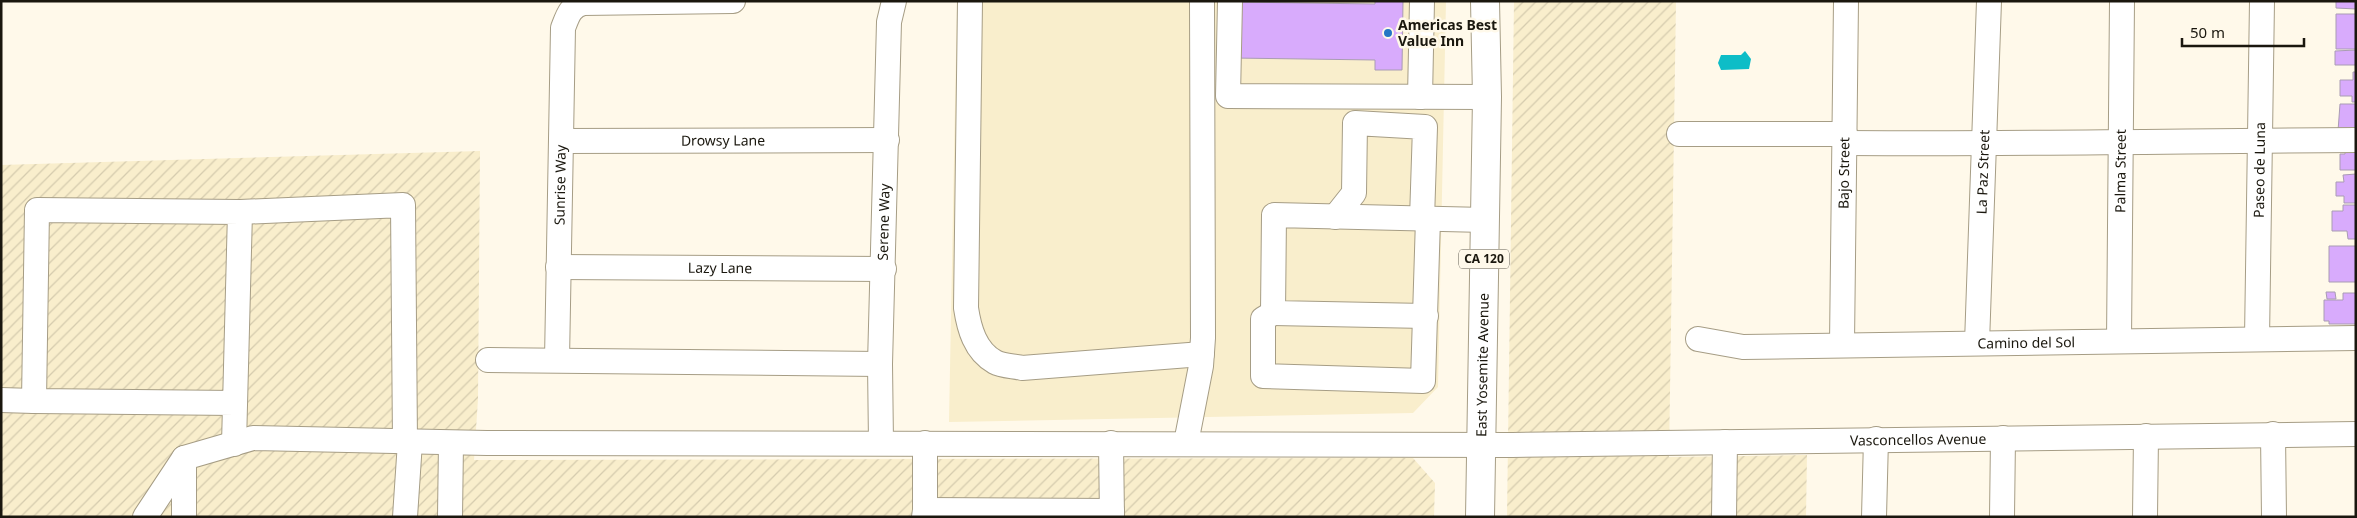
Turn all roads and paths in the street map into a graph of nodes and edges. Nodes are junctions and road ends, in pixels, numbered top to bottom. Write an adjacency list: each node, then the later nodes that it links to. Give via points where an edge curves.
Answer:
1 (669, 1): 2 (street); 21 (street, Sunrise Way, via 583,3 570,11 564,28)
2 (733, 1)
3 (894, 1): 17 (street, Serene Way, via 889,22)
4 (970, 1): 37 (street, via 966,308 970,329 979,348 995,362 1022,368)
5 (1202, 1): 37 (street)
6 (1230, 1): 13 (street, via 1228,96)
7 (1422, 1): 13 (street)
8 (1485, 1): 14 (main road, East Yosemite Avenue / CA 120)
9 (1846, 1): 16 (street, Bajo Street)
10 (1989, 1): 22 (street, La Paz Street)
11 (2122, 1): 18 (street, Palma Street)
12 (2262, 1): 19 (street, Paseo de Luna)
13 (1420, 97): 14 (street)
14 (1487, 97): 26 (main road, East Yosemite Avenue / CA 120)
15 (1679, 134): 16 (street)
16 (1845, 138): 22 (street); 36 (street, Bajo Street)
17 (887, 140): 21 (street, Drowsy Lane); 28 (street, Serene Way)
18 (2122, 140): 19 (street); 22 (street); 34 (street, Palma Street)
19 (2260, 140): 20 (street); 33 (street, Paseo de Luna)
20 (2356, 140)
21 (561, 142): 27 (street, Sunrise Way)
22 (1984, 144): 35 (street, La Paz Street)
23 (240, 212): 42 (street, via 36,210); 43 (street); 49 (street, via 403,205)
24 (1335, 217): 25 (street); 25 (street, via 1354,194 1355,124 1425,127); 29 (street, via 1274,215)
25 (1425, 219): 26 (street); 30 (street)
26 (1485, 220): 57 (main road, East Yosemite Avenue / CA 120)
27 (558, 267): 28 (street, Lazy Lane); 39 (street, Sunrise Way)
28 (884, 269): 40 (street, Serene Way)
29 (1273, 313): 30 (street); 30 (street, via 1263,319 1263,376 1423,382)
30 (1426, 316)
31 (2356, 338): 33 (street, Camino del Sol)
32 (1698, 339): 36 (street, Camino del Sol, via 1743,347)
33 (2257, 339): 34 (street, Camino del Sol)
34 (2119, 341): 35 (street, Camino del Sol)
35 (1977, 343): 36 (street, Camino del Sol)
36 (1842, 344)
37 (1202, 354): 56 (street)
38 (488, 360): 39 (street)
39 (556, 360): 40 (street)
40 (880, 364): 52 (street, Serene Way)
41 (1, 400): 42 (street)
42 (34, 401): 43 (street)
43 (235, 403): 54 (street)
44 (2273, 434): 45 (street, Vasconcellos Avenue); 46 (street, Vasconcellos Avenue); 70 (street)
45 (2356, 434)
46 (2146, 436): 47 (street, Vasconcellos Avenue); 69 (street)
47 (2003, 438): 48 (street, Vasconcellos Avenue); 68 (street)
48 (1876, 440): 50 (street, Vasconcellos Avenue); 67 (street)
49 (408, 442): 51 (street, Vasconcellos Avenue); 54 (street, Vasconcellos Avenue, via 253,438); 63 (street)
50 (1725, 442): 57 (street, Vasconcellos Avenue); 66 (street)
51 (451, 443): 52 (street, Vasconcellos Avenue); 64 (street)
52 (881, 443): 53 (street, Vasconcellos Avenue)
53 (925, 443): 55 (street, Vasconcellos Avenue); 59 (street)
54 (234, 444): 58 (street, Vasconcellos Avenue)
55 (1111, 444): 56 (street, Vasconcellos Avenue); 60 (street)
56 (1186, 444): 57 (street, Vasconcellos Avenue)
57 (1481, 445): 65 (main road, East Yosemite Avenue / CA 120)
58 (184, 458): 61 (street); 62 (street)
59 (924, 514): 60 (street)
60 (1112, 514)
61 (145, 517)
62 (184, 517)
63 (405, 517)
64 (450, 517)
65 (1480, 517)
66 (1724, 517)
67 (1874, 517)
68 (2002, 517)
69 (2145, 517)
70 (2274, 517)

